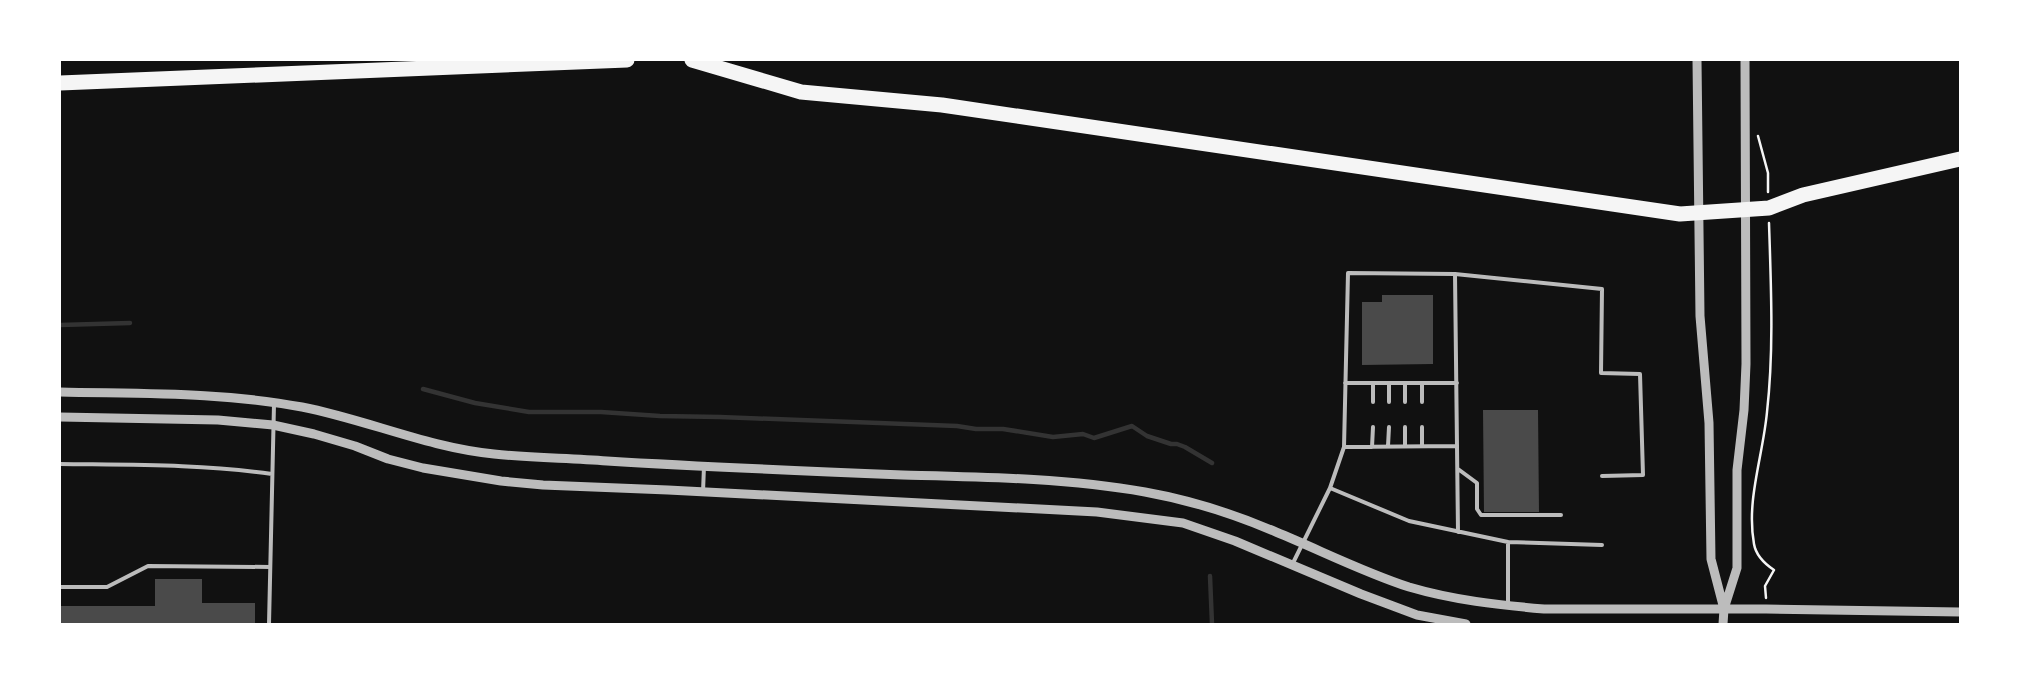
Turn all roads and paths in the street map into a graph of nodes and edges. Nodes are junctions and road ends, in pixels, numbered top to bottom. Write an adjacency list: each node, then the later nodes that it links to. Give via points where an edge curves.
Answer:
1 (627, 60): 5 (highway)
2 (692, 60): 10 (highway, via 801,92 942,105 1672,213)
3 (1697, 60): 10 (street)
4 (1745, 60): 9 (street)
5 (60, 83)
6 (1758, 133): 8 (path, via 1768,173)
7 (1960, 159): 8 (highway, via 1803,195)
8 (1769, 208): 9 (highway); 50 (path, via 1770,385 1753,509 1754,546 1763,562 1774,570)
9 (1746, 210): 10 (highway); 53 (street, via 1746,364 1737,470 1737,568)
10 (1699, 213): 53 (street, via 1700,316 1710,423 1711,559)
11 (1455, 274): 12 (lane, via 1348,273); 17 (lane); 40 (lane, via 1602,289 1601,373 1640,374 1643,475)
12 (1345, 382): 13 (lane); 34 (lane)
13 (1373, 382): 14 (lane); 20 (lane)
14 (1389, 382): 15 (lane); 21 (lane)
15 (1405, 382): 16 (lane); 22 (lane)
16 (1422, 382): 17 (lane); 23 (lane)
17 (1457, 382): 33 (lane)
18 (60, 392): 19 (street, via 216,395)
19 (274, 402): 25 (lane); 37 (street, via 357,420 450,448 538,458)
20 (1373, 402)
21 (1389, 402)
22 (1405, 402)
23 (1422, 402)
24 (60, 417): 25 (street, via 218,420)
25 (273, 425): 39 (lane); 42 (street, via 356,446 422,468 475,477 543,485)
26 (1373, 427): 35 (lane)
27 (1389, 427): 30 (lane)
28 (1405, 427): 31 (lane)
29 (1422, 427): 32 (lane)
30 (1388, 446): 31 (lane); 35 (lane)
31 (1405, 446): 32 (lane)
32 (1422, 446): 33 (lane)
33 (1457, 446): 38 (lane)
34 (1344, 447): 35 (lane); 41 (lane)
35 (1372, 447)
36 (60, 464): 39 (lane, via 190,465)
37 (704, 466): 42 (lane); 46 (street, via 1099,485 1188,501 1273,530)
38 (1458, 469): 43 (lane, via 1476,483 1477,509 1481,515); 44 (lane)
39 (272, 474): 49 (lane)
40 (1602, 476)
41 (1330, 488): 44 (lane, via 1409,521); 46 (lane)
42 (703, 492): 48 (street, via 1141,516 1183,523)
43 (1561, 515)
44 (1458, 532): 45 (lane)
45 (1508, 542): 47 (lane); 52 (lane)
46 (1303, 544): 48 (lane); 52 (street, via 1409,586)
47 (1602, 545)
48 (1292, 565): 56 (street, via 1417,614)
49 (270, 567): 51 (lane, via 148,566 107,587); 55 (lane)
50 (1765, 586)
51 (60, 587)
52 (1508, 606): 53 (street, via 1544,610)
53 (1724, 610): 54 (street); 57 (street)
54 (1960, 612)
55 (269, 624)
56 (1466, 624)
57 (1724, 624)

